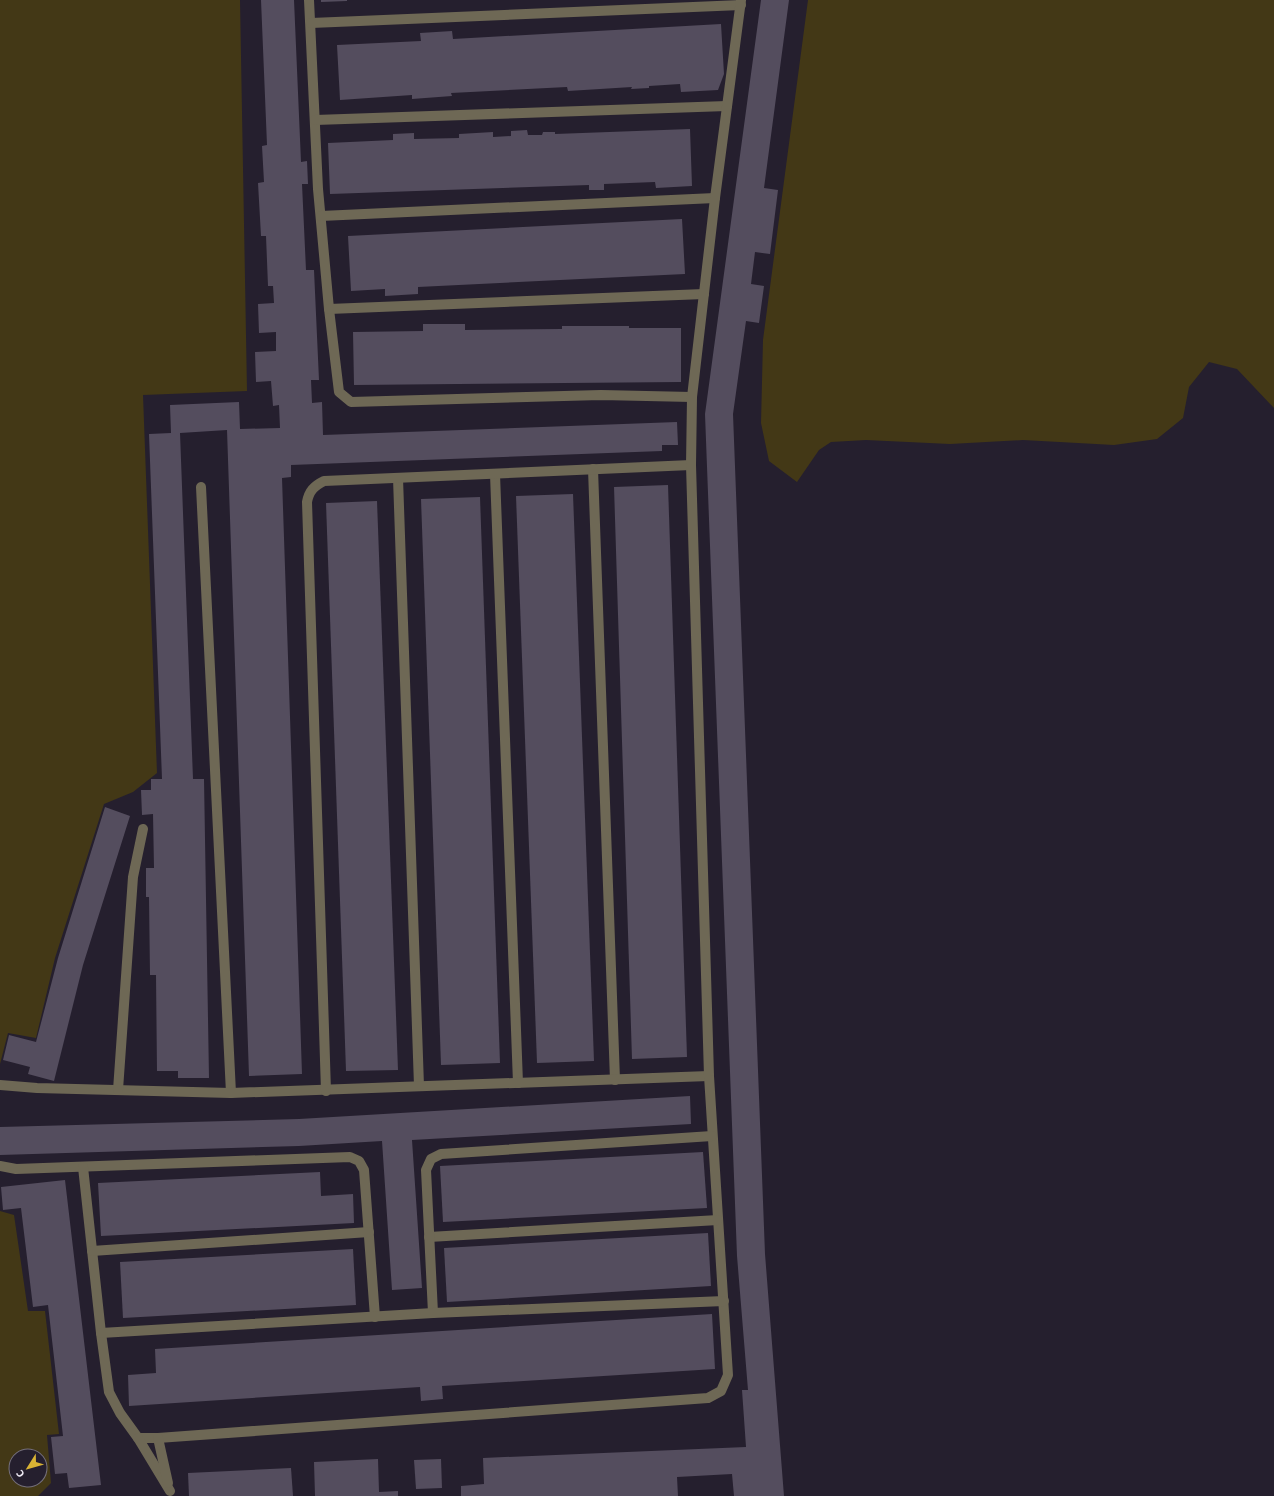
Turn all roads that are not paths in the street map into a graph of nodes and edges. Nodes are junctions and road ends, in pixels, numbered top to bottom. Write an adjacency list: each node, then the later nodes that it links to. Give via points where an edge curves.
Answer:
1 (309, 0): 3 (lane)
2 (741, 2): 3 (lane); 4 (lane)
3 (311, 23): 5 (lane)
4 (727, 106): 5 (lane); 6 (lane)
5 (315, 120): 7 (lane)
6 (714, 198): 7 (lane); 8 (lane)
7 (321, 216): 9 (lane)
8 (704, 294): 9 (lane); 10 (lane)
9 (329, 309): 10 (lane, via 339,392 351,402 601,395)
10 (692, 397): 11 (lane)
11 (691, 466): 12 (lane); 17 (lane)
12 (593, 470): 13 (lane); 18 (lane)
13 (495, 474): 14 (lane); 19 (lane)
14 (398, 478): 21 (lane); 23 (lane, via 324,481 315,486 307,502)
15 (201, 488): 24 (lane)
16 (143, 829): 22 (lane, via 133,877)
17 (709, 1076): 18 (lane); 25 (lane)
18 (615, 1080): 19 (lane)
19 (518, 1082): 21 (lane)
20 (0, 1085): 22 (lane)
21 (419, 1086): 23 (lane)
22 (118, 1090): 24 (lane)
23 (326, 1091): 24 (lane)
24 (231, 1093)
25 (712, 1136): 28 (lane); 30 (lane, via 441,1154 431,1159 426,1170)
26 (0, 1166): 27 (lane, via 16,1169)
27 (83, 1167): 29 (lane, via 350,1157 359,1162 364,1170); 31 (lane)
28 (718, 1220): 30 (lane); 32 (lane)
29 (369, 1232): 31 (lane); 34 (lane)
30 (429, 1237): 33 (lane)
31 (92, 1251): 35 (lane)
32 (724, 1301): 33 (lane); 37 (lane, via 728,1374 721,1391 708,1398)
33 (433, 1313): 34 (lane)
34 (375, 1317): 35 (lane)
35 (101, 1333): 36 (lane, via 109,1392)
36 (138, 1438): 37 (lane); 38 (lane)
37 (158, 1438): 38 (lane)
38 (171, 1493)

